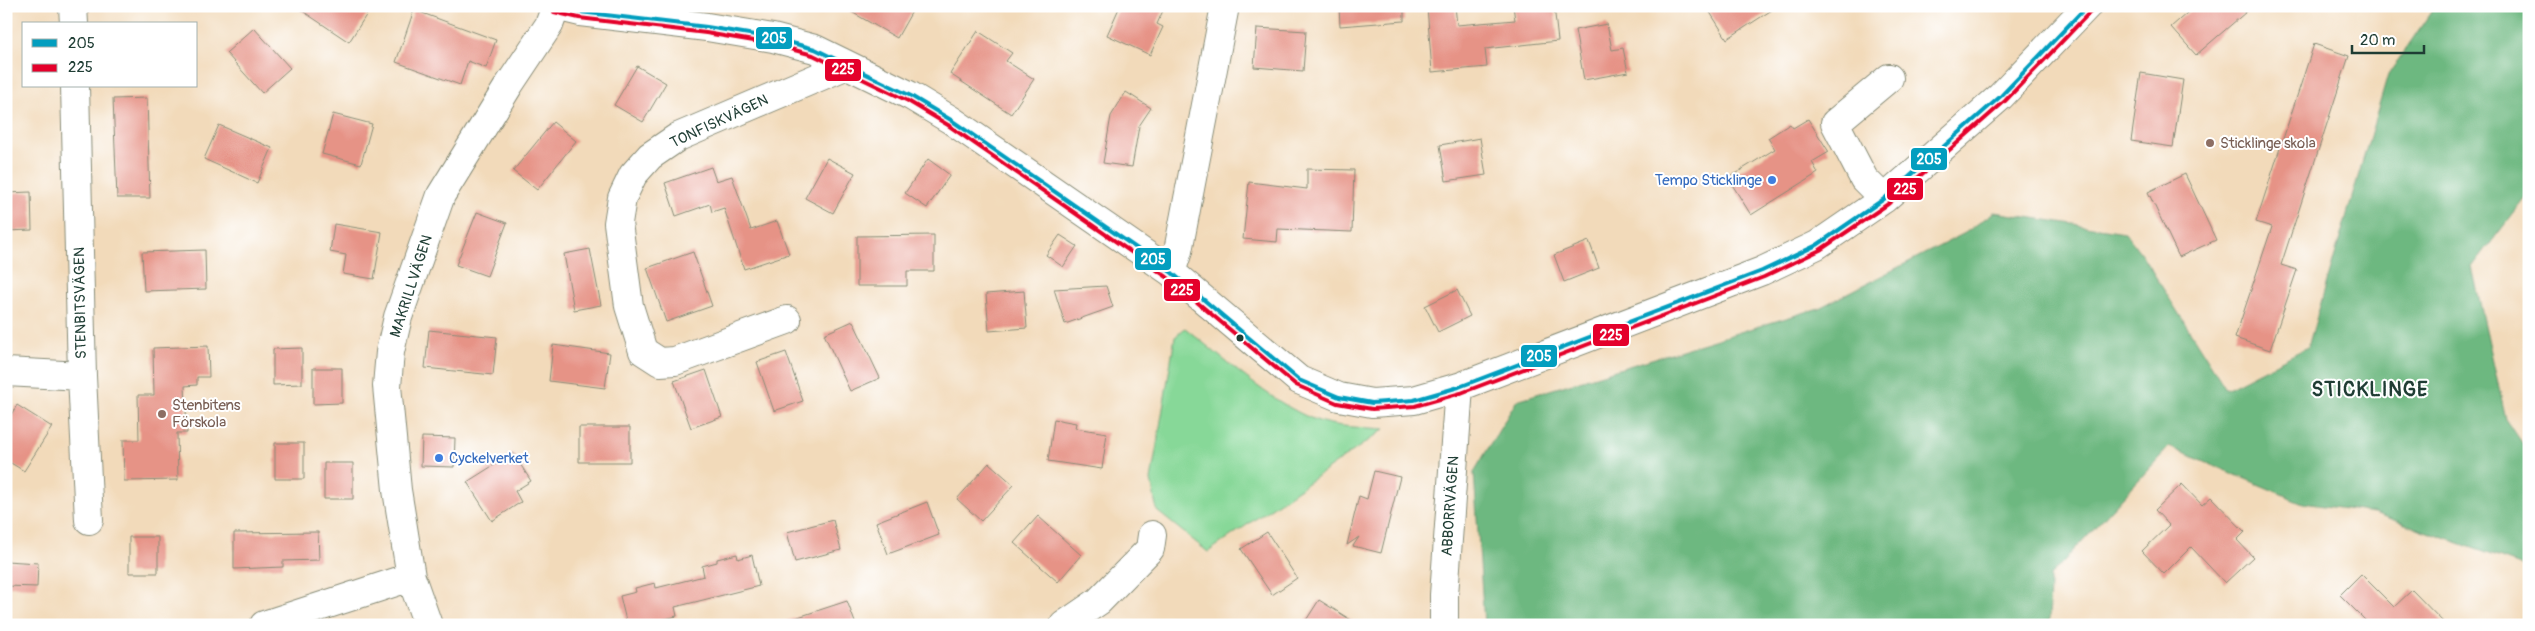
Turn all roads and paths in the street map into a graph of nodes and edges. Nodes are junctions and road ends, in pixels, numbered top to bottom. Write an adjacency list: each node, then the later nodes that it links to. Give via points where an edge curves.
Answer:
1 (73, 6): 5 (street)
2 (556, 6): 6 (street, via 773,38 815,49); 17 (street, MAKRILLVÄGEN, via 550,25 441,195 398,317 387,386 397,490)
3 (1225, 6): 10 (street, via 1178,251)
4 (2087, 6): 9 (street, via 2001,96)
5 (74, 22)
6 (847, 65): 10 (street, via 911,96 951,120); 11 (street, TONFISKVÄGEN, via 678,137 650,156 633,175 622,198 618,223 629,306 643,351 660,362 675,361)
7 (1889, 78): 9 (street, via 1835,123 1864,179)
8 (75, 88): 13 (street, STENBITSVÄGEN)
9 (1884, 199): 14 (street, via 1817,244 1762,271)
10 (1171, 272): 14 (street, via 1299,380 1340,397 1372,403 1414,400)
11 (786, 320)
12 (6, 372): 13 (street)
13 (82, 376): 15 (street, STENBITSVÄGEN)
14 (1459, 387): 21 (street, ABBORRVÄGEN)
15 (89, 520)
16 (1152, 535): 20 (street, via 1150,549 1099,601)
17 (411, 577): 18 (street); 19 (street, MAKRILLVÄGEN)
18 (264, 625)
19 (428, 625)
20 (1064, 625)
21 (1444, 625)

